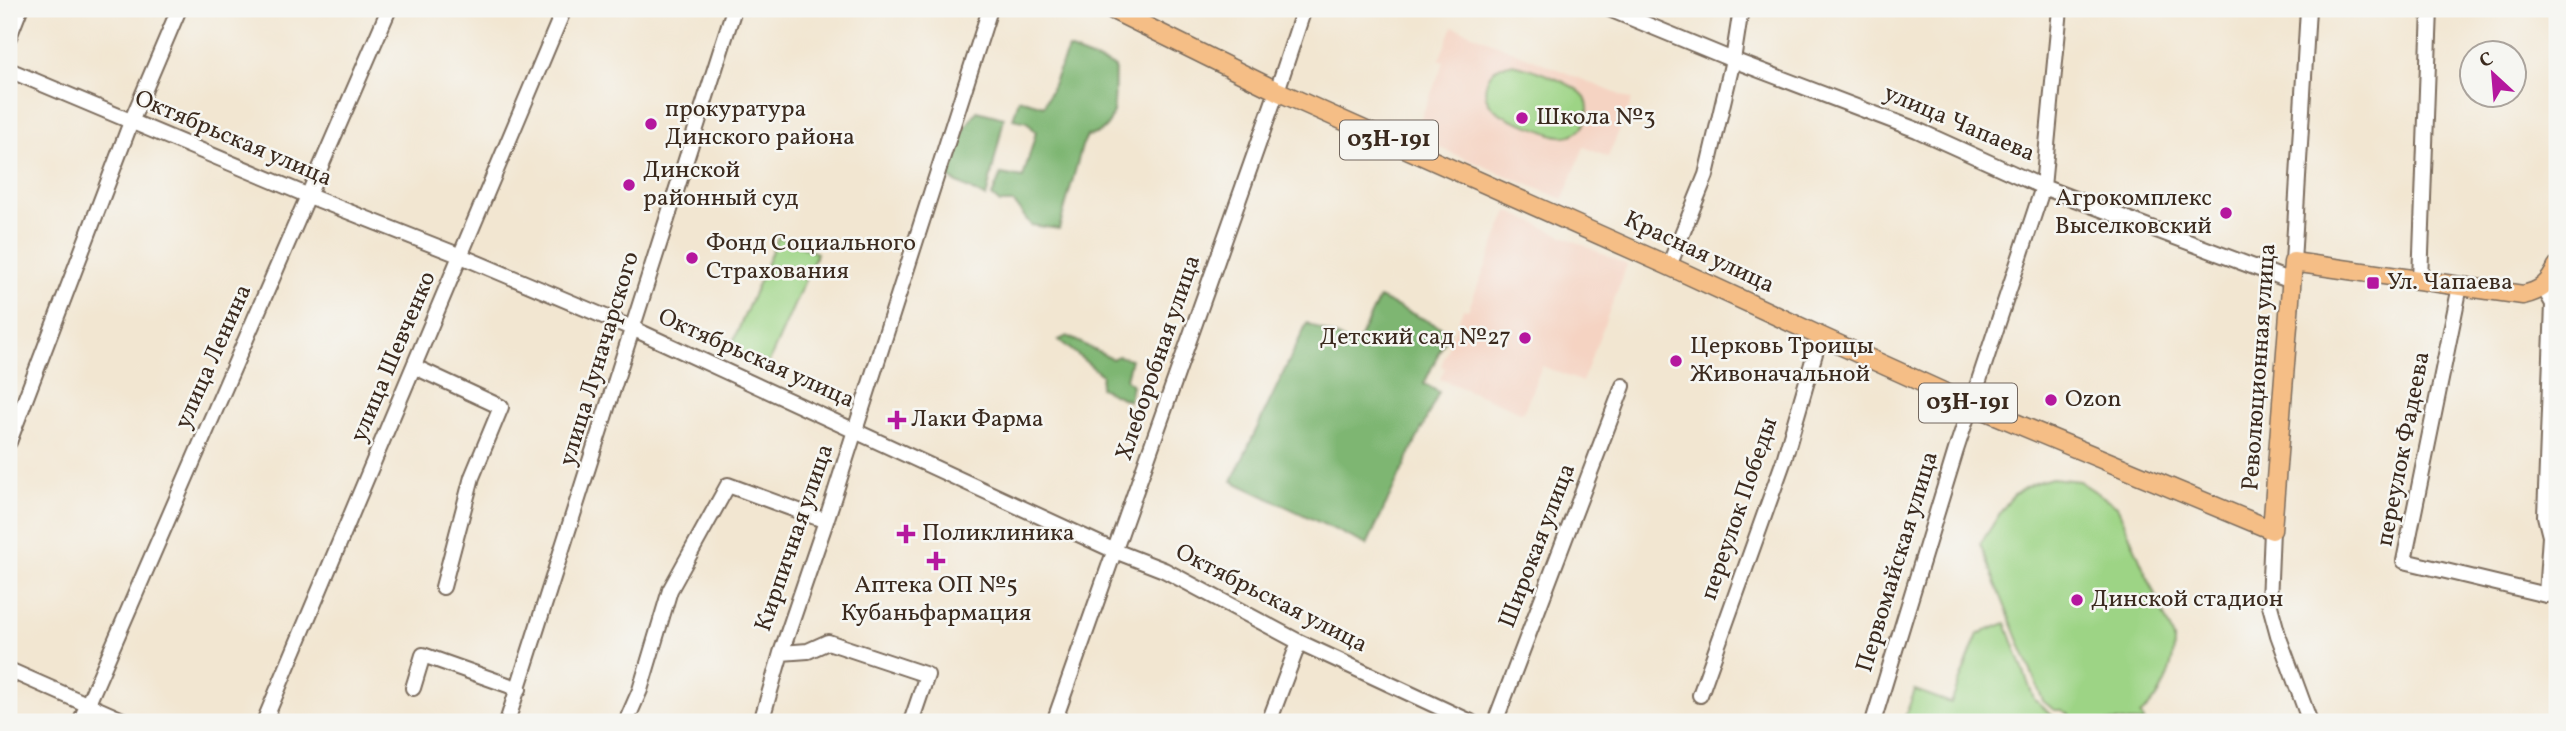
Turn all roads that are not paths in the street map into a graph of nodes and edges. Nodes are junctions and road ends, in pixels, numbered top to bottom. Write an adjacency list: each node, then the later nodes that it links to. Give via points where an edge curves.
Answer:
1 (20, 9): 14 (street)
2 (179, 9): 18 (street)
3 (388, 9): 20 (street, улица Ленина)
4 (564, 9): 21 (street, улица Шевченко)
5 (734, 9): 29 (street, улица Луначарского)
6 (990, 9): 34 (street, Кирпичная улица)
7 (1111, 9): 17 (main road, Красная улица / 03Н-191)
8 (1304, 9): 17 (street, Хлеборобная улица)
9 (1609, 9): 15 (street, улица Чапаева)
10 (1741, 9): 15 (street)
11 (2060, 9): 19 (street, Первомайская улица)
12 (2308, 9): 22 (street, Революционная улица)
13 (2430, 9): 25 (street)
14 (9, 37)
15 (1733, 60): 19 (street, улица Чапаева, via 1917,130); 23 (street, via 1706,175)
16 (9, 70): 18 (street, Октябрьская улица)
17 (1277, 91): 23 (main road, Красная улица / 03Н-191); 38 (street, Хлеборобная улица)
18 (131, 122): 20 (street, Октябрьская улица); 35 (street)
19 (2043, 187): 26 (street, улица Чапаева); 33 (street, Первомайская улица)
20 (309, 196): 21 (street, Октябрьская улица); 46 (street, улица Ленина)
21 (461, 256): 29 (street, Октябрьская улица); 31 (street, улица Шевченко)
22 (2292, 261): 25 (main road); 26 (main road, Революционная улица)
23 (1669, 266): 30 (main road, Красная улица / 03Н-191)
24 (2557, 267): 28 (main road)
25 (2420, 280): 27 (main road)
26 (2291, 281): 37 (main road, Революционная улица)
27 (2460, 286): 28 (main road, via 2512,295); 28 (street, переулок Фадеева, via 2404,561 2546,595 2553,304)
28 (2538, 291)
29 (634, 329): 34 (street, Октябрьская улица); 44 (street, улица Луначарского)
30 (1820, 336): 33 (main road, Красная улица / 03Н-191); 45 (street, переулок Победы, via 1784,460)
31 (415, 367): 39 (street, via 501,407 472,477); 49 (street, улица Шевченко)
32 (1623, 386): 57 (street, Широкая улица)
33 (1972, 405): 37 (main road, Красная улица / 03Н-191); 58 (street, Первомайская улица)
34 (856, 429): 36 (street, Кирпичная улица); 38 (street, Октябрьская улица)
35 (9, 442)
36 (826, 521): 41 (street, Кирпичная улица); 51 (street, via 727,485 670,590)
37 (2272, 530): 59 (street, Революционная улица, via 2269,602)
38 (1115, 551): 40 (street, Октябрьская улица, via 1164,570); 54 (street, Хлеборобная улица)
39 (443, 587)
40 (1299, 642): 55 (street); 56 (street, Октябрьская улица)
41 (781, 653): 52 (street, Кирпичная улица); 53 (street, via 808,651 828,642 927,675)
42 (9, 670): 46 (street)
43 (413, 688): 44 (street, via 423,655)
44 (519, 689): 50 (street, улица Луначарского)
45 (1700, 695)
46 (88, 705): 47 (street, улица Ленина); 48 (street)
47 (80, 722)
48 (127, 722)
49 (264, 722)
50 (507, 722)
51 (626, 722)
52 (761, 722)
53 (911, 722)
54 (1054, 722)
55 (1269, 722)
56 (1471, 722)
57 (1495, 722)
58 (1873, 722)
59 (2310, 722)

